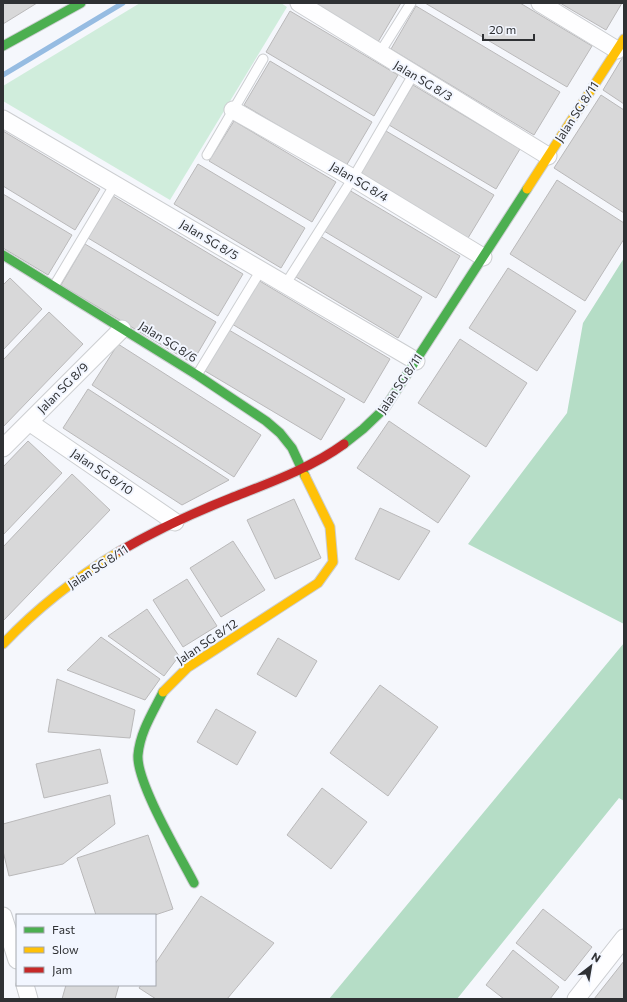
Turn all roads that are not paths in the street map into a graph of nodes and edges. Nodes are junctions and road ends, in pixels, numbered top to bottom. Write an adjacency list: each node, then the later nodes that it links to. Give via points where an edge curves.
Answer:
1 (81, 3): 6 (street)
2 (299, 3): 7 (street, Jalan SG 8/3)
3 (411, 3): 7 (lane)
4 (540, 3): 5 (street)
5 (621, 44): 13 (street, Jalan SG 8/11)
6 (3, 46)
7 (379, 54): 9 (street, Jalan SG 8/3)
8 (263, 59): 10 (lane)
9 (413, 75): 13 (street, Jalan SG 8/3); 14 (lane)
10 (233, 110): 12 (lane); 14 (street, Jalan SG 8/4)
11 (3, 119): 15 (street, Jalan SG 8/5)
12 (207, 155)
13 (548, 156): 16 (street, Jalan SG 8/11)
14 (353, 178): 16 (street, Jalan SG 8/4); 19 (lane)
15 (115, 184): 18 (street, Jalan SG 8/5); 20 (lane)
16 (483, 257): 22 (street, Jalan SG 8/11)
17 (6, 260): 20 (street, Jalan SG 8/6)
18 (261, 270): 19 (street, Jalan SG 8/5); 23 (lane)
19 (285, 285): 22 (street, Jalan SG 8/5)
20 (54, 286): 21 (street, Jalan SG 8/6)
21 (122, 329): 23 (street, Jalan SG 8/6); 24 (street, Jalan SG 8/9)
22 (416, 360): 26 (street, Jalan SG 8/11, via 374,422 362,433)
23 (197, 375): 26 (street, Jalan SG 8/6, via 280,433 292,448)
24 (29, 422): 25 (street, Jalan SG 8/9); 27 (street, Jalan SG 8/10)
25 (3, 448)
26 (302, 469): 27 (street, Jalan SG 8/11); 29 (street, Jalan SG 8/12, via 330,527 333,562 328,571 311,587 187,668 165,689 145,727 138,755 142,780)
27 (175, 522): 28 (street, Jalan SG 8/11, via 108,557 42,604)
28 (3, 644)
29 (194, 883)
30 (3, 916): 32 (street)
31 (624, 938): 35 (street)
32 (16, 957)
33 (25, 986): 34 (street)
34 (29, 999)
35 (576, 999)

